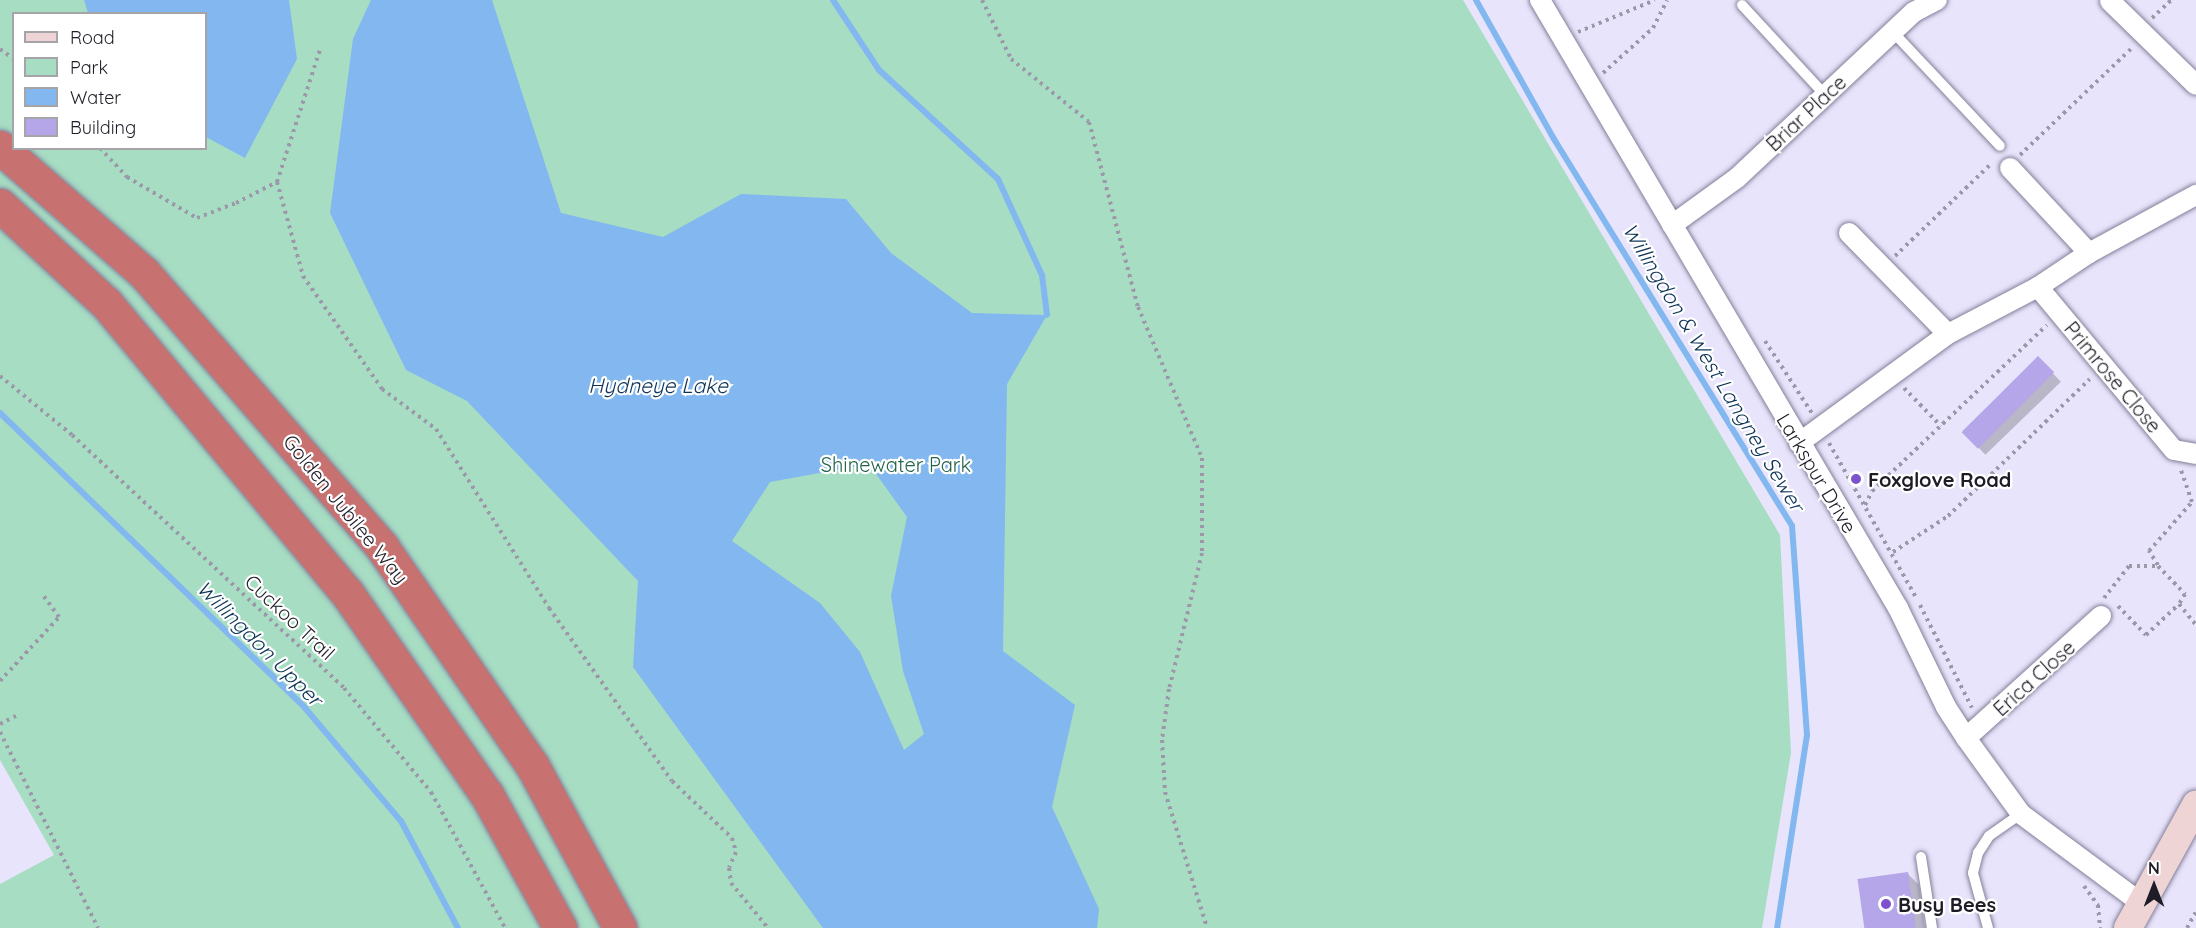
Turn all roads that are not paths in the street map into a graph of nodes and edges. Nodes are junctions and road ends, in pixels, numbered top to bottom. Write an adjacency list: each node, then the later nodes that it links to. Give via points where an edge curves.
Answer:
1 (1540, 0): 13 (street, Larkspur Drive)
2 (1937, 0): 5 (street, Briar Place)
3 (2110, 1): 7 (street)
4 (1742, 6): 8 (lane)
5 (1911, 6): 6 (street, Briar Place)
6 (1893, 32): 8 (street, Briar Place); 10 (lane)
7 (2196, 85)
8 (1825, 95): 13 (street, Briar Place, via 1737,178)
9 (0, 147): 27 (highway, Golden Jubilee Way, via 144,273 382,547 532,765)
10 (2005, 155): 15 (street)
11 (2196, 195): 15 (street)
12 (0, 205): 26 (highway, via 106,303 346,593 487,795)
13 (1672, 225): 18 (street, Larkspur Drive)
14 (1849, 233): 17 (street)
15 (2089, 253): 16 (street)
16 (2038, 287): 17 (street); 19 (street, Primrose Close, via 2174,450)
17 (1948, 334): 18 (street)
18 (1798, 443): 21 (street, Larkspur Drive, via 1898,608)
19 (2196, 454)
20 (2100, 616): 21 (street, Erica Close, via 2046,670)
21 (1966, 738): 23 (street, Larkspur Drive)
22 (2196, 805): 25 (main road)
23 (2021, 813): 25 (street, Larkspur Drive); 29 (lane, via 1989,836 1978,853 1973,873)
24 (1921, 857): 28 (lane)
25 (2141, 903): 30 (main road)
26 (560, 928)
27 (620, 928)
28 (1932, 928)
29 (1988, 928)
30 (2128, 928)

